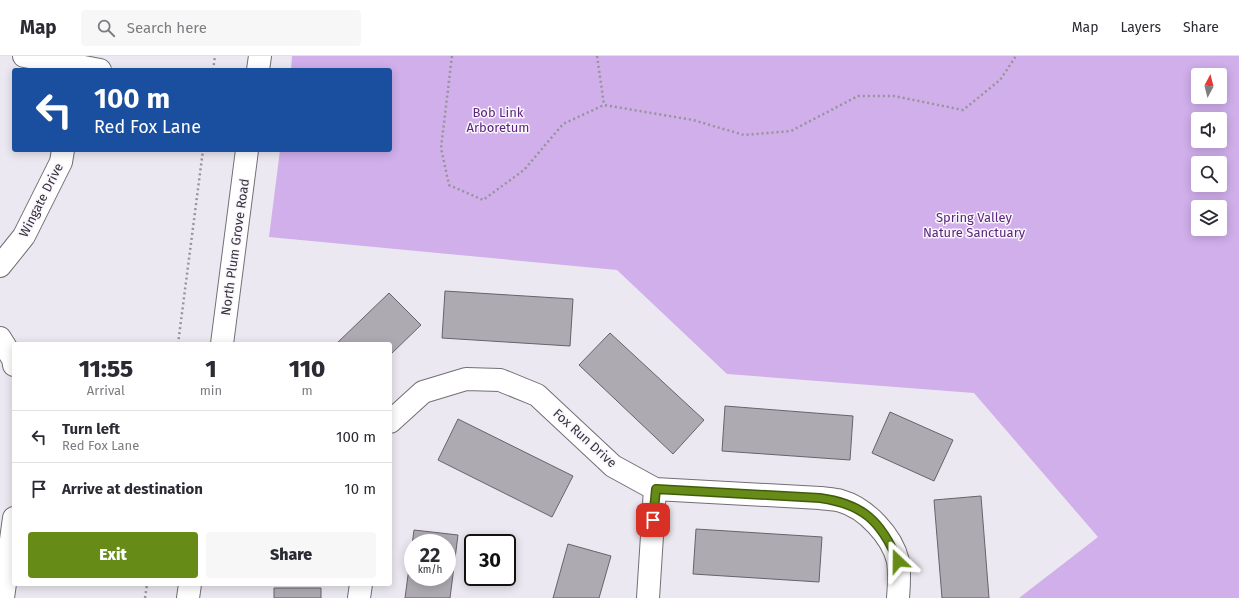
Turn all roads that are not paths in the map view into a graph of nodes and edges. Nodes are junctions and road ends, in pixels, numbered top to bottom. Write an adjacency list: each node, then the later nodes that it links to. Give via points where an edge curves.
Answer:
1 (24, 56): 3 (street)
2 (260, 56): 5 (street)
3 (75, 64): 4 (street)
4 (92, 68)
5 (258, 68)
6 (63, 152): 8 (street, Wingate Drive, via 61,162 24,236)
7 (247, 152): 10 (street, North Plum Grove Road)
8 (0, 266)
9 (0, 338): 11 (street)
10 (222, 342)
11 (12, 357)
12 (392, 420): 13 (street, Fox Run Drive, via 423,392 466,379 500,380 537,395 613,466)
13 (656, 489): 20 (street); 21 (street, Fox Run Drive, via 842,501 862,511 878,525 889,541 898,561)
14 (12, 533): 17 (street)
15 (190, 586): 18 (street)
16 (361, 586): 19 (street)
17 (3, 598)
18 (188, 598)
19 (359, 598)
20 (648, 598)
21 (898, 598)

